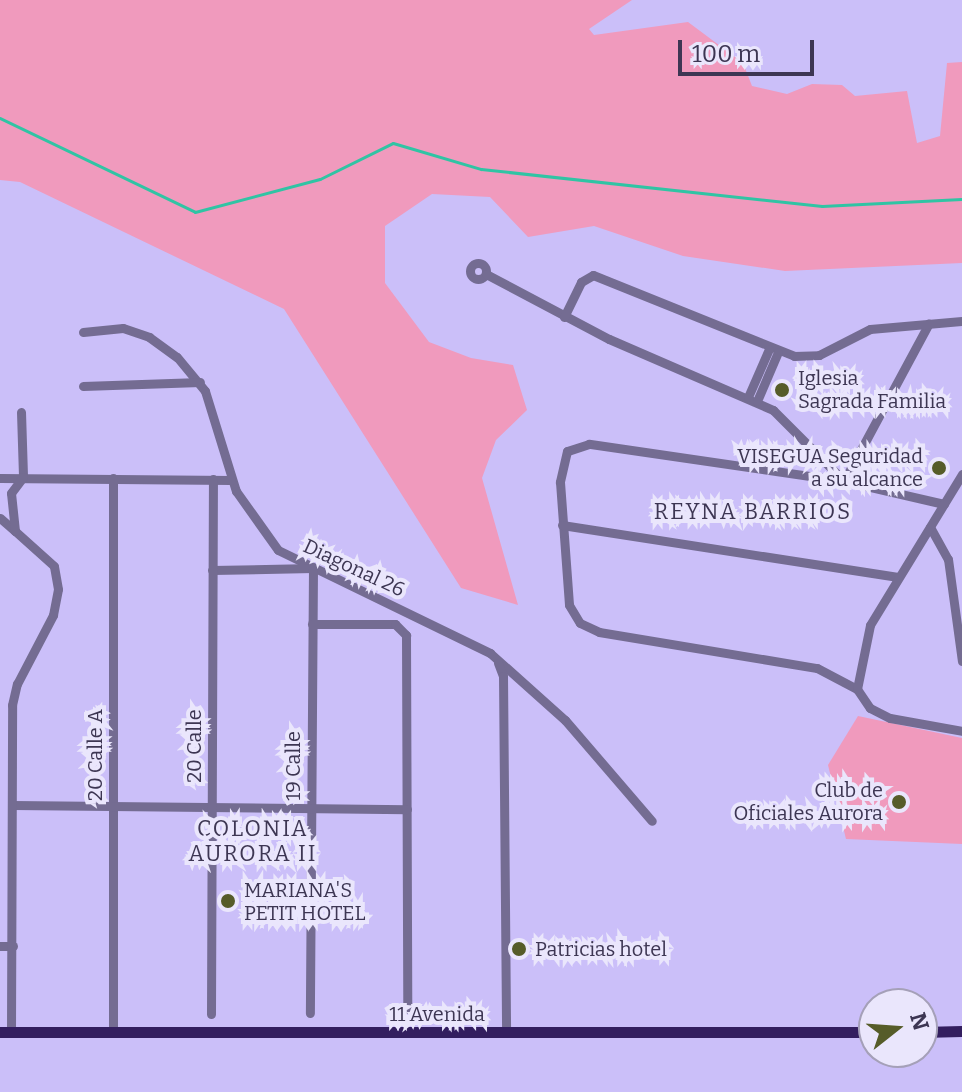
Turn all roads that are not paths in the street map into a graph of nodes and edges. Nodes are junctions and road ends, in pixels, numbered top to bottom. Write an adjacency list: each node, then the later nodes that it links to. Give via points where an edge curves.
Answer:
1 (486, 274): 2 (street)
2 (564, 317): 6 (street, via 588,276); 9 (street)
3 (962, 321): 4 (street)
4 (929, 323): 6 (street, via 857,332 819,355); 17 (street)
5 (83, 332): 7 (street, via 123,328 149,337)
6 (773, 350): 9 (street)
7 (200, 382): 8 (street); 16 (street, Diagonal 26)
8 (83, 386)
9 (752, 399): 17 (street, via 794,428)
10 (21, 412): 12 (street)
11 (962, 474): 18 (street)
12 (23, 477): 13 (street); 14 (street); 22 (street, via 11,493)
13 (0, 478)
14 (113, 478): 15 (street); 33 (street, 20 Calle A)
15 (213, 479): 16 (street); 24 (street, 20 Calle)
16 (231, 480): 23 (street, Diagonal 26, via 269,540 291,559)
17 (844, 481): 18 (street); 20 (street, via 589,444 573,447 564,459)
18 (944, 504): 21 (street)
19 (0, 518): 22 (street)
20 (562, 525): 25 (street); 30 (street, via 569,605 580,623 599,632 817,668)
21 (930, 527): 25 (street); 27 (street, via 948,559)
22 (15, 531): 32 (street, via 54,566 58,589 53,615 14,695)
23 (313, 568): 24 (street); 26 (street, 19 Calle); 28 (street, Diagonal 26)
24 (212, 570): 34 (street, 20 Calle)
25 (898, 577): 30 (street, via 870,625)
26 (312, 624): 35 (street, 19 Calle); 36 (street, via 386,624 404,629)
27 (961, 631): 29 (street)
28 (497, 660): 37 (street, Diagonal 26, via 565,720); 46 (street, via 503,676)
29 (962, 661)
30 (852, 686): 31 (street, via 870,708 890,718)
31 (962, 731)
32 (13, 805): 33 (street); 39 (street)
33 (113, 808): 34 (street); 45 (street, 20 Calle A)
34 (212, 808): 35 (street); 42 (street, 20 Calle)
35 (311, 808): 36 (street); 41 (street, 19 Calle)
36 (407, 809): 40 (street)
37 (652, 821)
38 (0, 946): 39 (street)
39 (13, 946): 44 (street)
40 (407, 1009)
41 (310, 1013)
42 (211, 1014)
43 (962, 1031): 48 (main road)
44 (6, 1032): 45 (main road, 11 Avenida)
45 (113, 1032): 46 (main road, 11 Avenida)
46 (506, 1032): 47 (main road, 11 Avenida)
47 (858, 1032)
48 (938, 1032)

